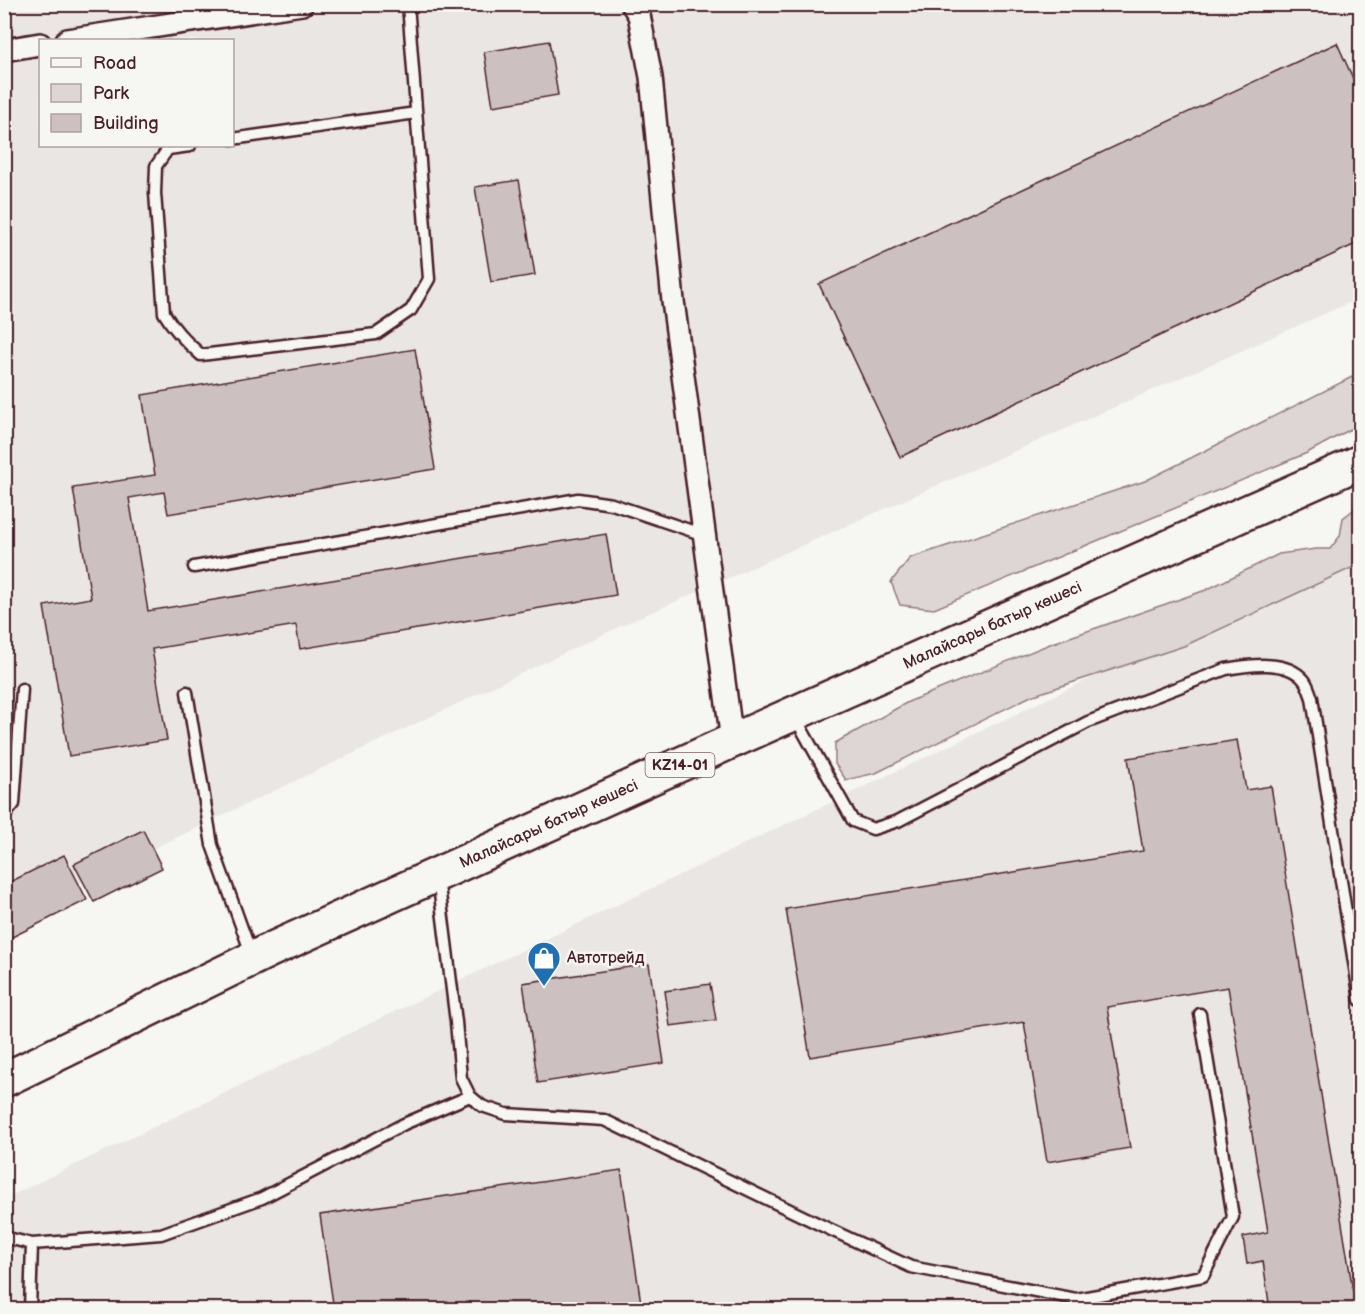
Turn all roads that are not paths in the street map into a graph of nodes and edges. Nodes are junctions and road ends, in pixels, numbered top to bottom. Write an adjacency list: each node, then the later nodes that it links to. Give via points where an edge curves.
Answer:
1 (302, 4): 4 (street)
2 (408, 4): 7 (lane)
3 (632, 4): 11 (street, via 639,15 651,77 673,301)
4 (74, 39)
5 (39, 45): 6 (street)
6 (4, 50)
7 (416, 112): 8 (lane); 9 (lane, via 429,279 411,310 376,334 201,355 183,339 164,313 155,194 156,166 168,149)
8 (234, 139)
9 (183, 147)
10 (1360, 462): 15 (highway, Малайсары батыр көшесі / KZ14-01)
11 (704, 535): 12 (lane, via 612,504 578,499); 16 (street)
12 (194, 567)
13 (22, 688): 17 (lane, via 14,804)
14 (187, 692): 19 (lane, via 212,845)
15 (794, 714): 16 (highway, Малайсары батыр көшесі / KZ14-01); 20 (lane, via 853,820 873,829 898,821 1088,722 1226,669 1250,665 1292,670 1305,681 1312,698)
16 (732, 741): 18 (highway, Малайсары батыр көшесі / KZ14-01)
17 (4, 816)
18 (437, 874): 19 (highway, Малайсары батыр көшесі / KZ14-01); 23 (lane, via 461,1078)
19 (253, 959): 22 (highway, Малайсары батыр көшесі / KZ14-01)
20 (1360, 1000)
21 (1200, 1014): 26 (lane, via 1233,1217 1203,1276)
22 (4, 1080)
23 (470, 1096): 25 (lane, via 404,1124 262,1198 161,1234); 26 (lane, via 482,1106 506,1114 604,1120 911,1267)
24 (4, 1237): 25 (lane)
25 (32, 1244): 27 (lane)
26 (1076, 1304)
27 (30, 1310)

